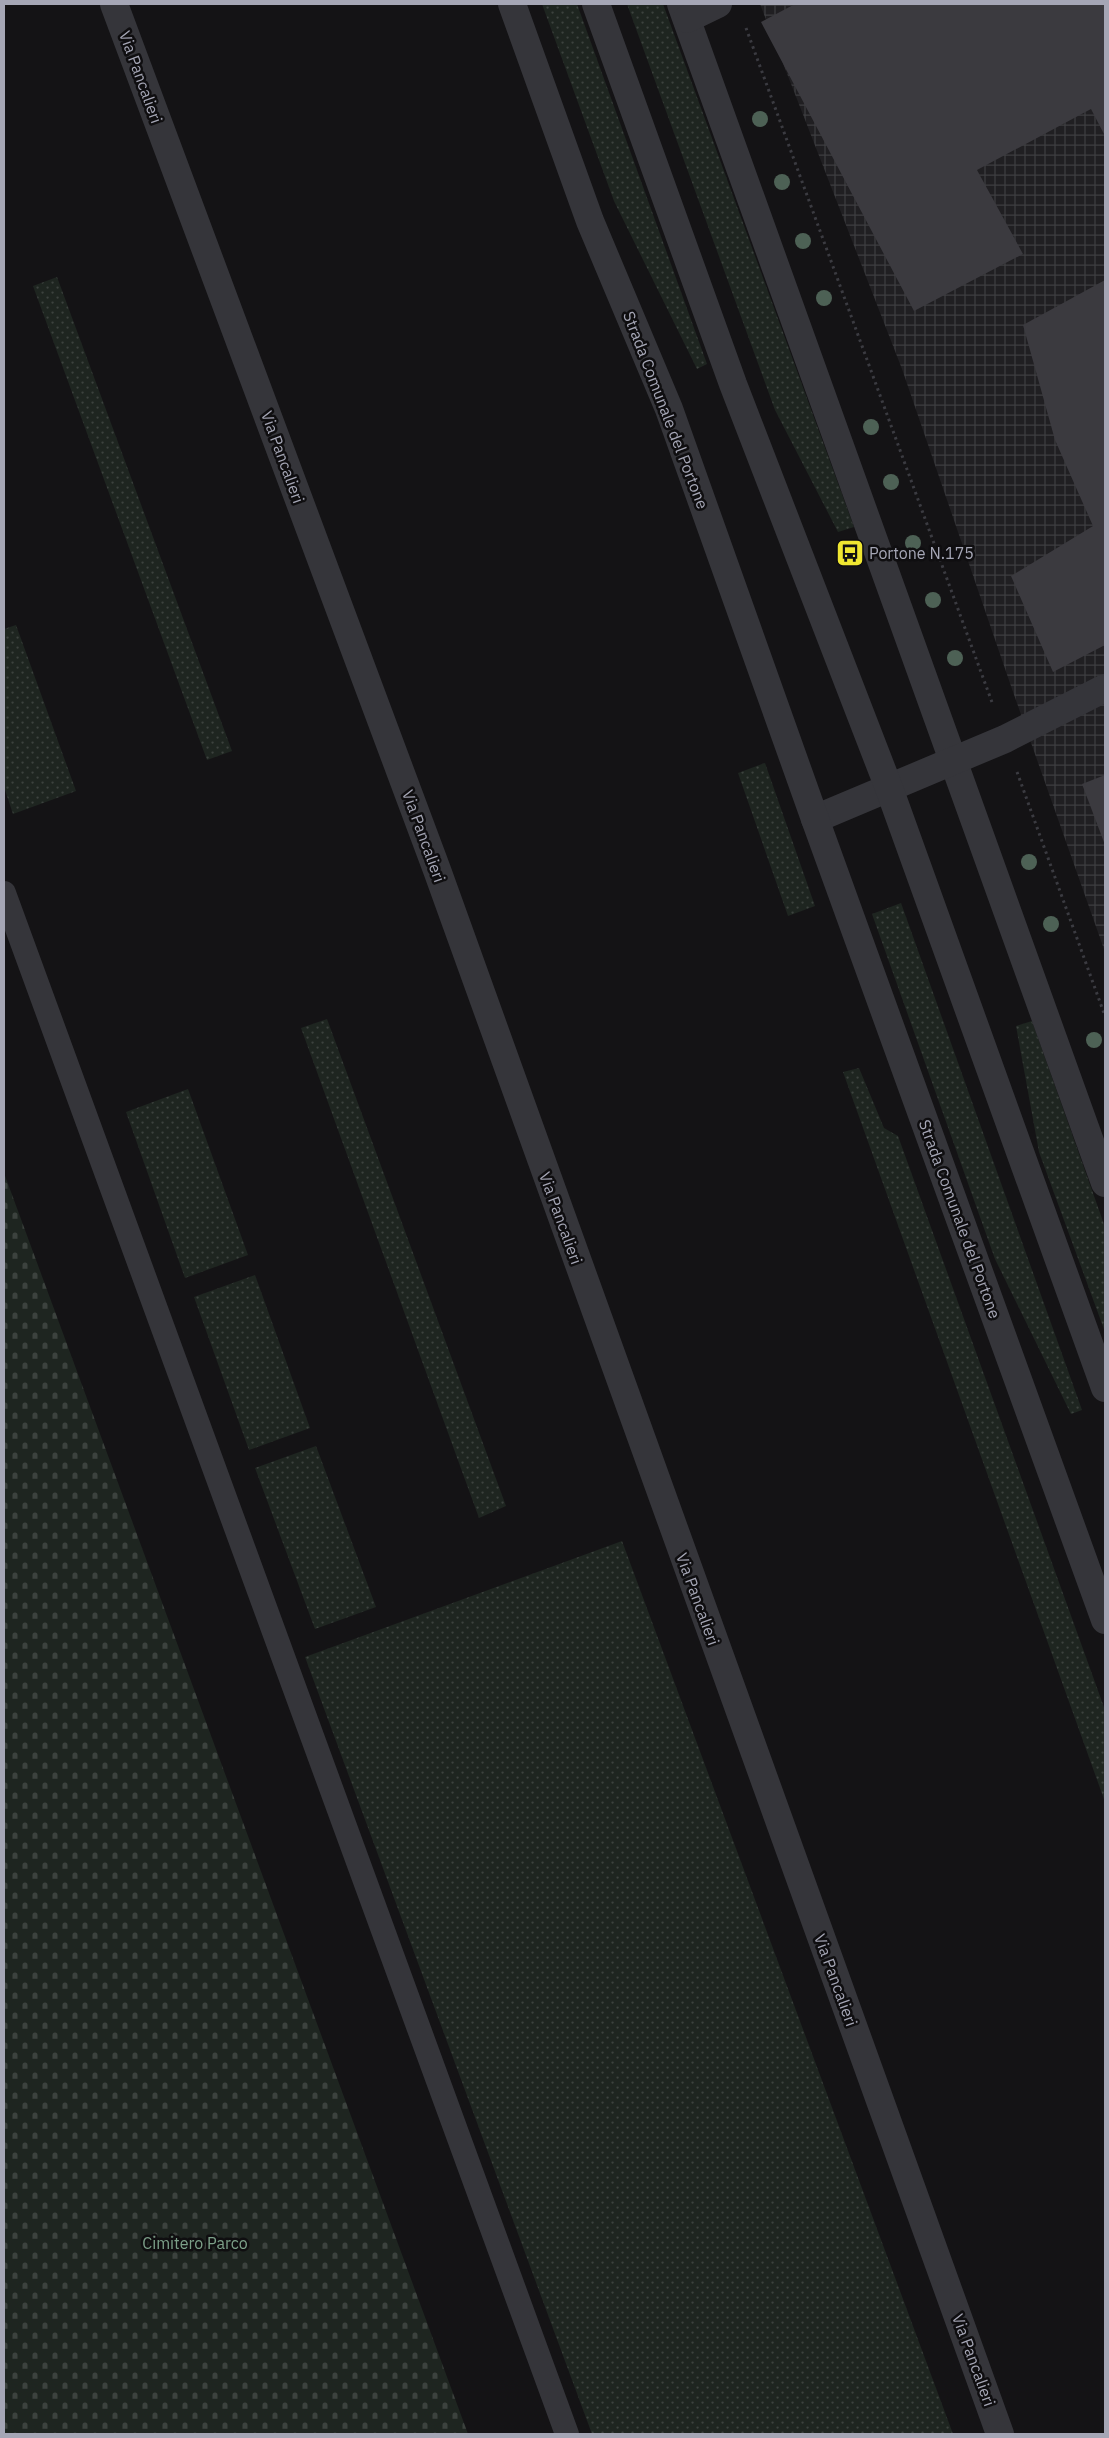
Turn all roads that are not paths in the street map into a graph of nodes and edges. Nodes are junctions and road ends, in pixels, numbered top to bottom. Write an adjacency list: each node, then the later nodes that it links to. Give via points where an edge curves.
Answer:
1 (114, 4): 15 (street, Via Pancalieri, via 437,870)
2 (512, 4): 9 (street, Strada Comunale del Portone, via 590,221 669,409)
3 (596, 4): 8 (street, via 733,384)
4 (718, 4): 5 (street)
5 (684, 12): 7 (street)
6 (1105, 688): 7 (street, via 1005,739)
7 (953, 761): 8 (street); 11 (street)
8 (889, 788): 9 (street); 12 (street)
9 (815, 819): 13 (street, Strada Comunale del Portone)
10 (4, 893): 14 (lane)
11 (1105, 1184)
12 (1105, 1388)
13 (1105, 1620)
14 (567, 2434)
15 (1000, 2434)

